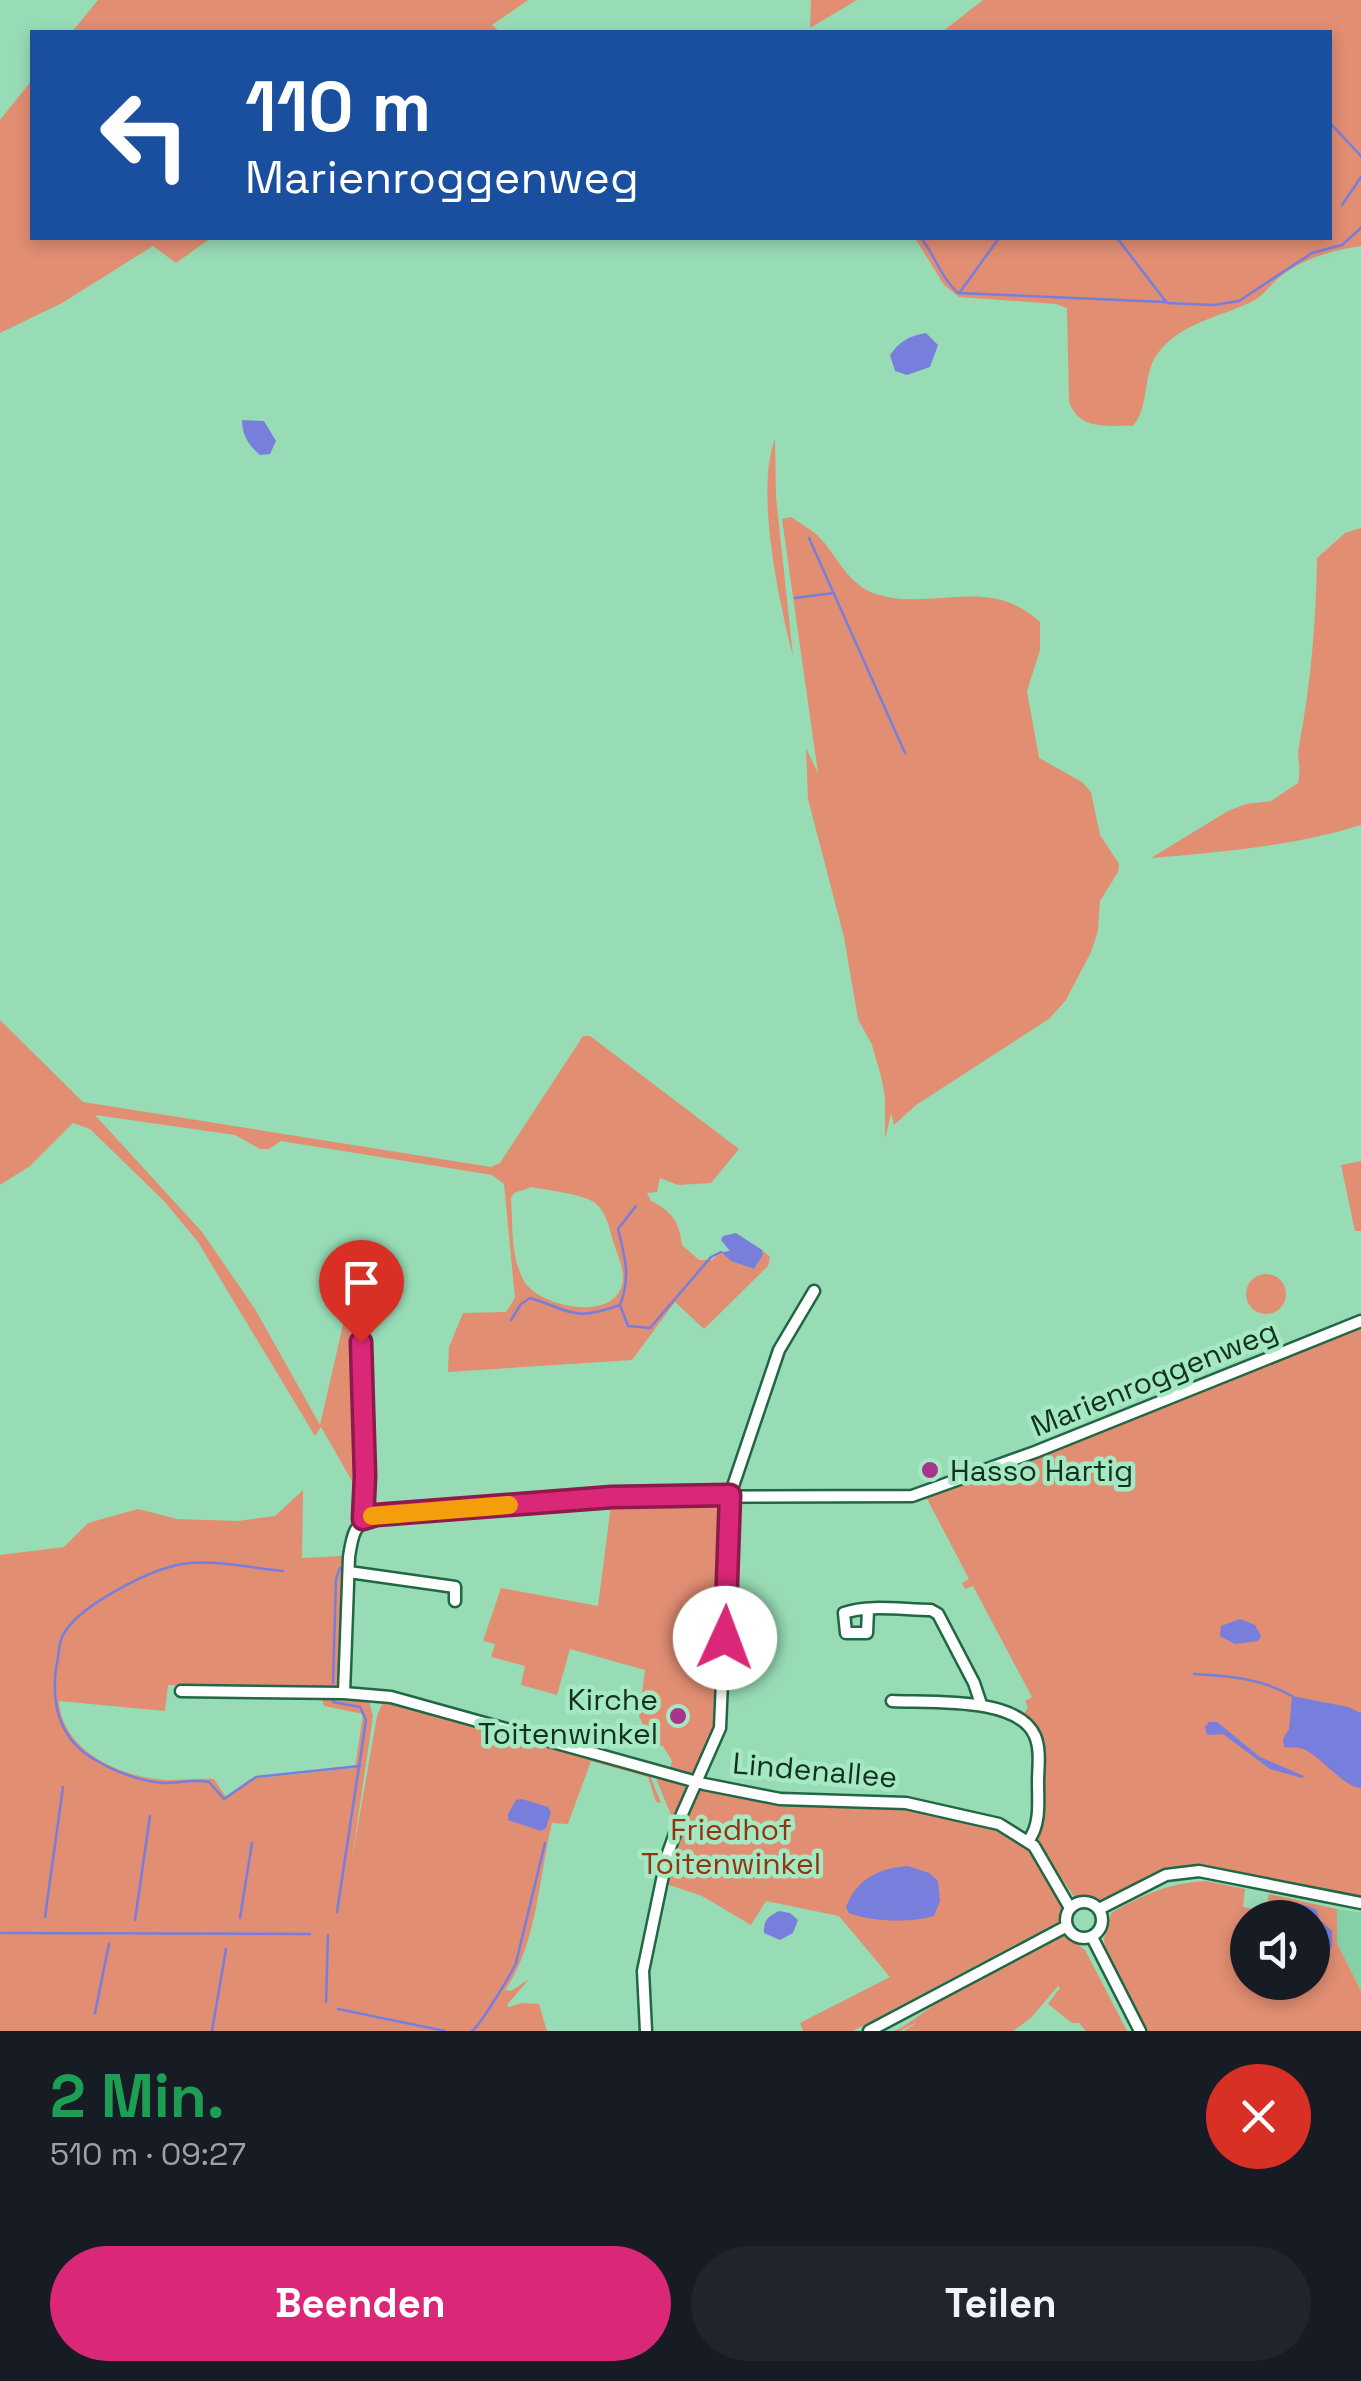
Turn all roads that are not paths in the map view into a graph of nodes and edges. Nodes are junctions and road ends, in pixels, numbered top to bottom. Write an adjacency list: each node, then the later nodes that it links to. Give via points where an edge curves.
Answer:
1 (814, 1291): 4 (street, via 779,1350)
2 (1361, 1321): 4 (street, Marienroggenweg, via 924,1494)
3 (361, 1342): 5 (street)
4 (730, 1495): 5 (street, Marienroggenweg, via 612,1497); 13 (street, via 722,1712)
5 (363, 1519): 6 (street, via 352,1536)
6 (348, 1572): 7 (street, via 455,1587); 10 (street)
7 (454, 1601)
8 (868, 1610): 12 (street, via 938,1614)
9 (182, 1691): 10 (street, Lindenallee)
10 (344, 1693): 13 (street, Lindenallee, via 391,1697)
11 (892, 1701): 12 (street)
12 (980, 1704): 14 (street, via 1021,1719 1035,1734 1038,1819)
13 (696, 1782): 14 (street, Lindenallee, via 780,1798 924,1806 999,1824); 20 (street, via 675,1830 643,1971)
14 (1028, 1841): 16 (street)
15 (1361, 1902): 17 (street, via 1199,1871 1166,1876)
16 (1070, 1908): 17 (street, via 1082,1902); 18 (street)
17 (1099, 1909): 19 (street, via 1102,1924)
18 (1067, 1926): 19 (street, via 1076,1936); 21 (street)
19 (1092, 1937): 22 (street)
20 (646, 2031)
21 (869, 2031)
22 (1140, 2031)

